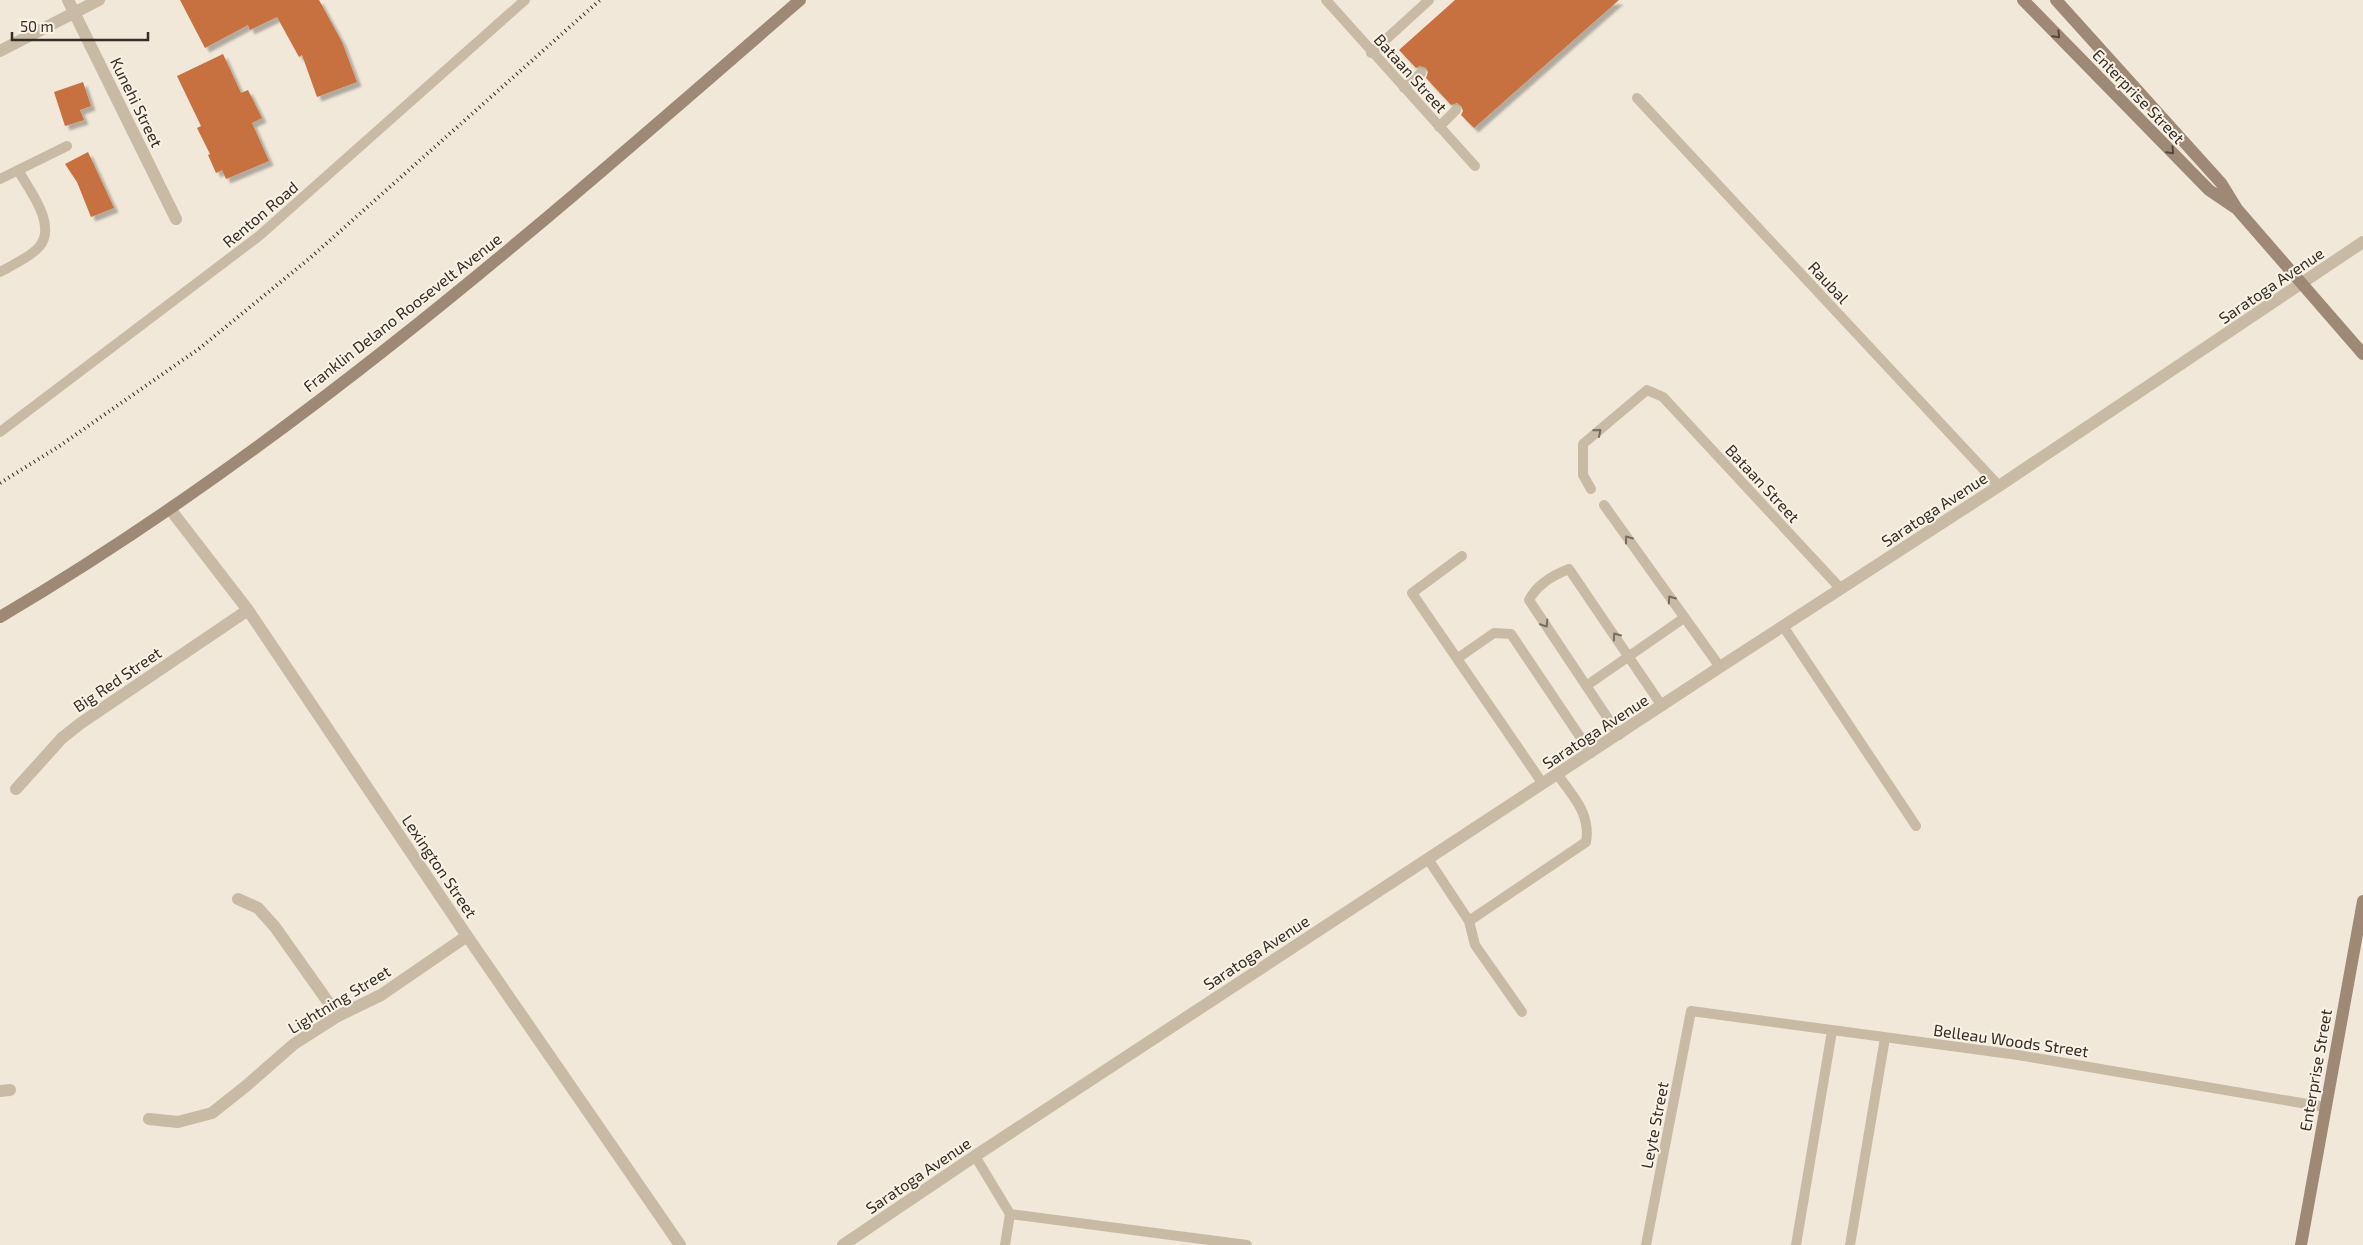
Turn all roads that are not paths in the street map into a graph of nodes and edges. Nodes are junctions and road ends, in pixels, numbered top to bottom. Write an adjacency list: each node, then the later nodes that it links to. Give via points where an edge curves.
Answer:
1 (68, 0): 9 (street, Kunehi Street)
2 (99, 0): 9 (street)
3 (525, 0): 27 (lane, Renton Road, via 259,236)
4 (800, 0): 31 (street, Franklin Delano Roosevelt Avenue, via 574,196 421,320 273,434)
5 (1326, 0): 11 (lane, Bataan Street)
6 (1429, 0): 11 (lane)
7 (2023, 0): 21 (street, Enterprise Street, one-way to 21, via 2209,190)
8 (2056, 0): 21 (street, Enterprise Street, via 2221,183)
9 (74, 13): 10 (street); 22 (street, Kunehi Street)
10 (0, 51)
11 (1371, 52): 13 (lane, Bataan Street)
12 (1421, 73): 13 (lane)
13 (1404, 88): 16 (lane, Bataan Street)
14 (1637, 98): 28 (lane, Raubal)
15 (1456, 110): 16 (lane)
16 (1439, 127): 18 (lane, Bataan Street)
17 (67, 146): 19 (lane)
18 (1475, 166)
19 (18, 170): 20 (lane); 24 (lane, via 43,216 45,234 39,247)
20 (0, 179)
21 (2236, 208): 25 (street, Enterprise Street)
22 (176, 219)
23 (2363, 242): 25 (street, Saratoga Avenue)
24 (0, 272)
25 (2303, 284): 26 (street, Enterprise Street); 28 (street, Saratoga Avenue)
26 (2363, 354)
27 (0, 432)
28 (1999, 486): 33 (street, Saratoga Avenue)
29 (1592, 489): 33 (lane, Bataan Street, one-way to 33, via 1583,475 1584,444 1647,390 1663,397)
30 (1604, 505): 36 (lane, one-way to 30)
31 (170, 508): 34 (street, Lexington Street); 35 (street, Franklin Delano Roosevelt Avenue)
32 (1462, 556): 39 (lane, via 1412,593)
33 (1841, 589): 37 (street, Saratoga Avenue)
34 (248, 610): 47 (street, Big Red Street, via 81,723 62,738); 53 (street, Lexington Street)
35 (0, 617)
36 (1684, 618): 38 (lane); 40 (lane)
37 (1783, 626): 40 (street, Saratoga Avenue); 48 (lane)
38 (1629, 655): 41 (lane); 41 (lane, one-way to 41, via 1569,569 1556,574 1534,591 1529,600); 42 (lane)
39 (1458, 658): 44 (lane, via 1494,633 1511,634); 46 (lane)
40 (1720, 667): 42 (street, Saratoga Avenue)
41 (1586, 686): 43 (lane)
42 (1662, 706): 43 (street, Saratoga Avenue)
43 (1619, 735): 44 (street, Saratoga Avenue)
44 (1591, 753): 45 (street, Saratoga Avenue)
45 (1557, 774): 46 (street, Saratoga Avenue); 52 (lane, via 1584,812 1588,832 1586,842)
46 (1543, 784): 49 (street, Saratoga Avenue)
47 (16, 789)
48 (1916, 826)
49 (1428, 859): 52 (lane); 61 (street, Saratoga Avenue)
50 (238, 899): 56 (street, via 258,908 275,927)
51 (2363, 901): 59 (street, Enterprise Street)
52 (1469, 922): 55 (lane, via 1476,945)
53 (467, 936): 56 (street, Lightning Street, via 381,995); 63 (street, Lexington Street)
54 (1691, 1011): 57 (lane, Belleau Woods Street); 67 (lane, Leyte Street)
55 (1522, 1012)
56 (338, 1016): 60 (street, Lightning Street, via 294,1044 212,1113 178,1122)
57 (1832, 1031): 58 (lane, Belleau Woods Street); 68 (lane)
58 (1885, 1038): 59 (lane, Belleau Woods Street, via 2018,1055); 69 (lane)
59 (2325, 1107): 70 (street, Enterprise Street)
60 (149, 1119)
61 (975, 1156): 62 (lane); 64 (street, Saratoga Avenue)
62 (1010, 1214): 65 (lane); 66 (lane)
63 (680, 1245)
64 (843, 1245)
65 (1005, 1245)
66 (1247, 1245)
67 (1646, 1245)
68 (1796, 1245)
69 (1850, 1245)
70 (2301, 1245)

